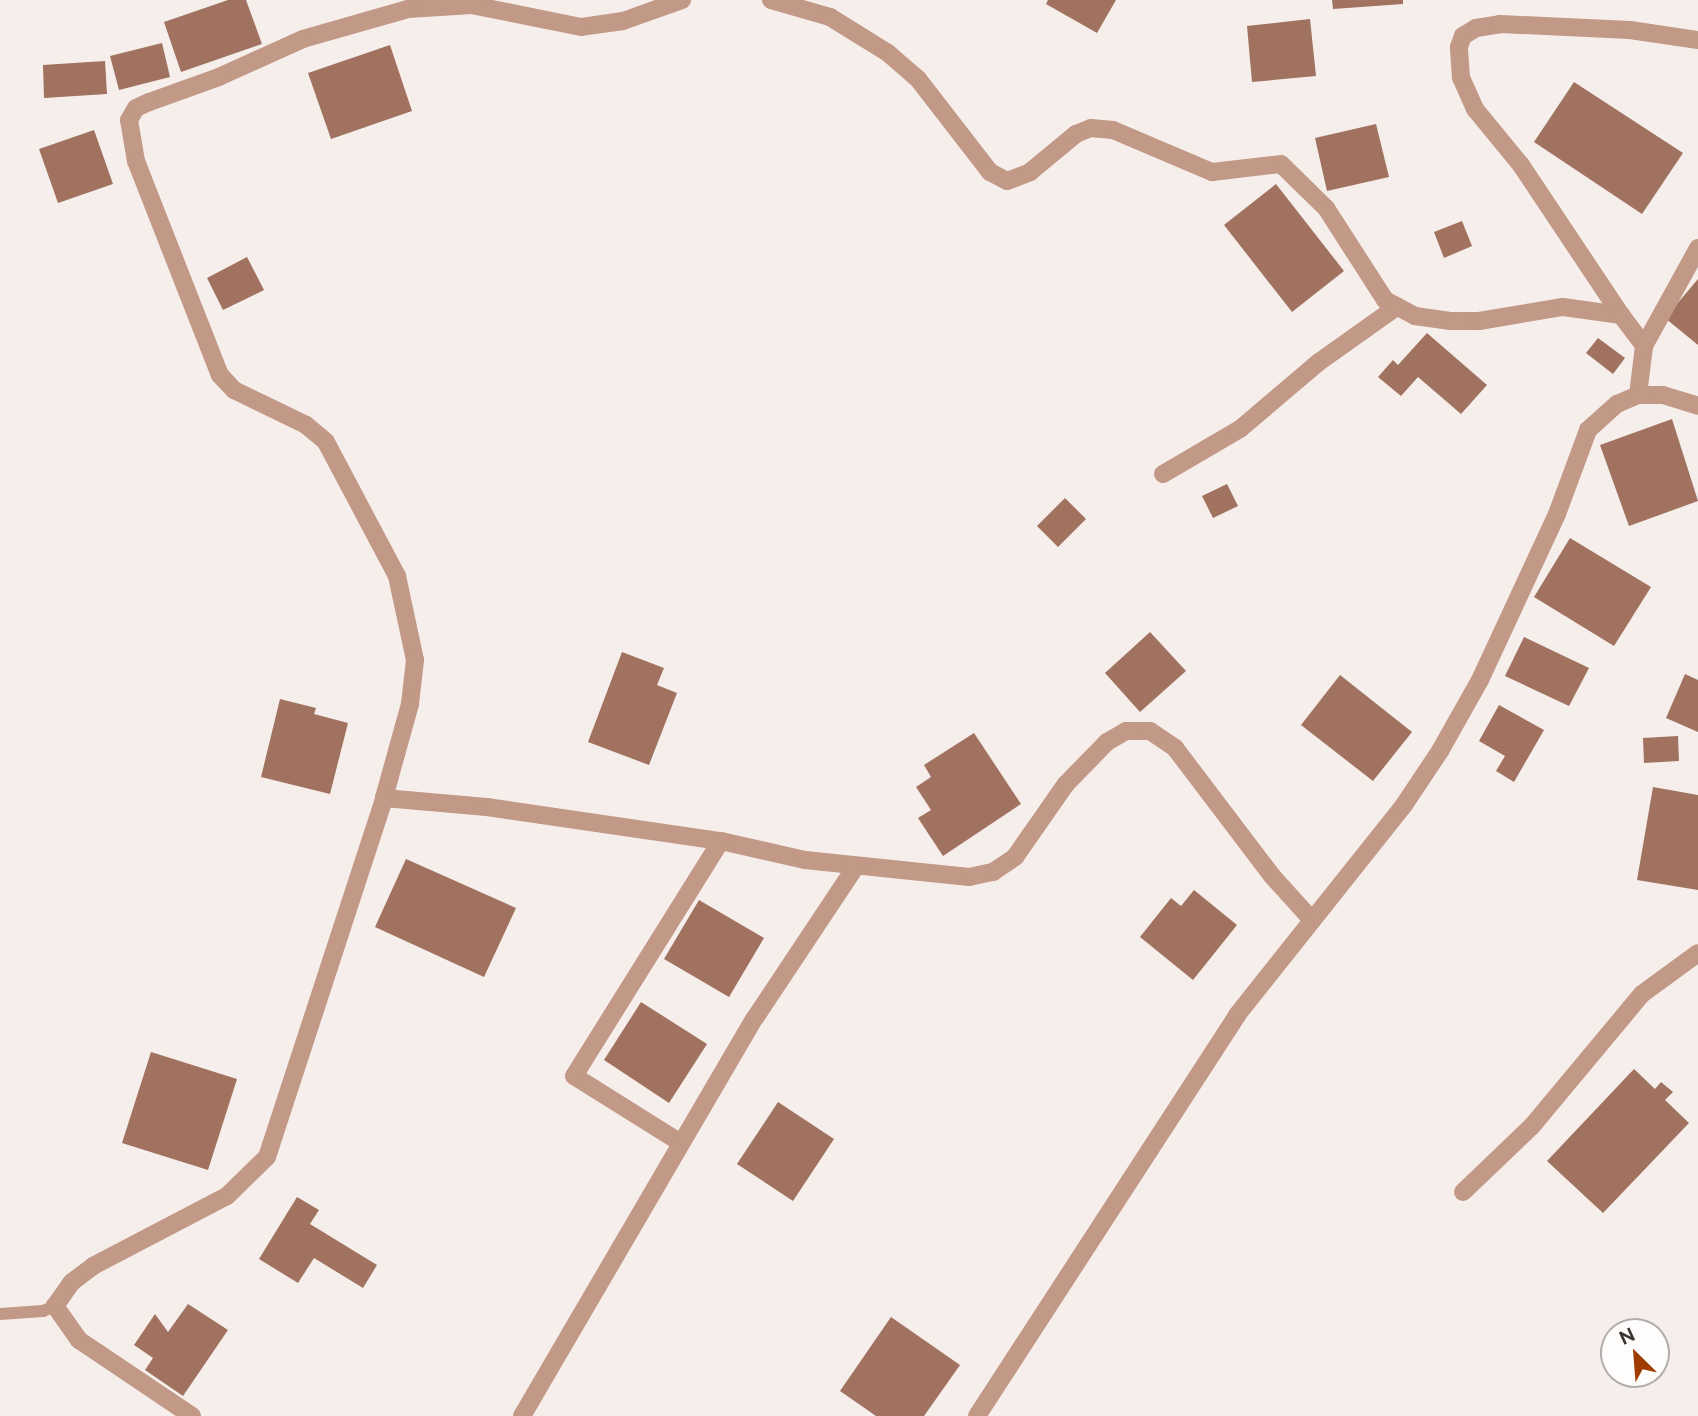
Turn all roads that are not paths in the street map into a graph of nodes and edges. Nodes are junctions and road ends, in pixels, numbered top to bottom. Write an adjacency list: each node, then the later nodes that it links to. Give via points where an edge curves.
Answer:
1 (682, 0): 11 (street, via 623,21 581,27 472,5 408,9 303,39 219,78 136,108 129,120 136,161 220,375 234,390 306,425 326,442 397,576 415,660 410,704)
2 (771, 0): 5 (street, via 830,17 888,53 918,79 990,172 1007,181 1030,172 1076,134 1091,128 1113,130 1212,172 1266,162 1287,166 1326,208 1372,284)
3 (1698, 40): 6 (street, via 1630,30 1500,24 1476,28 1461,41 1461,78 1475,109 1521,165)
4 (1698, 248): 7 (street)
5 (1395, 308): 6 (street, via 1450,321 1479,321 1563,307); 10 (street, via 1319,362 1240,429)
6 (1621, 315): 7 (street)
7 (1644, 346): 8 (street)
8 (1639, 395): 9 (street, via 1663,395); 14 (street, via 1617,404 1588,430 1553,523 1480,680 1404,805)
9 (1698, 406)
10 (1163, 474)
11 (384, 797): 12 (street); 18 (street, via 267,1157 227,1196 93,1266 72,1282)
12 (721, 841): 13 (street); 16 (street, via 574,1076)
13 (856, 866): 14 (street, via 960,877 993,872 1021,849 1086,760 1116,736 1139,729 1161,736 1175,748 1273,877); 16 (street, via 755,1018)
14 (1312, 920): 22 (street, via 1230,1025)
15 (1698, 953): 17 (street, via 1642,994 1532,1126)
16 (681, 1143): 21 (street)
17 (1463, 1192)
18 (55, 1306): 19 (lane); 20 (street, via 79,1340)
19 (0, 1314)
20 (192, 1416)
21 (522, 1416)
22 (977, 1416)

